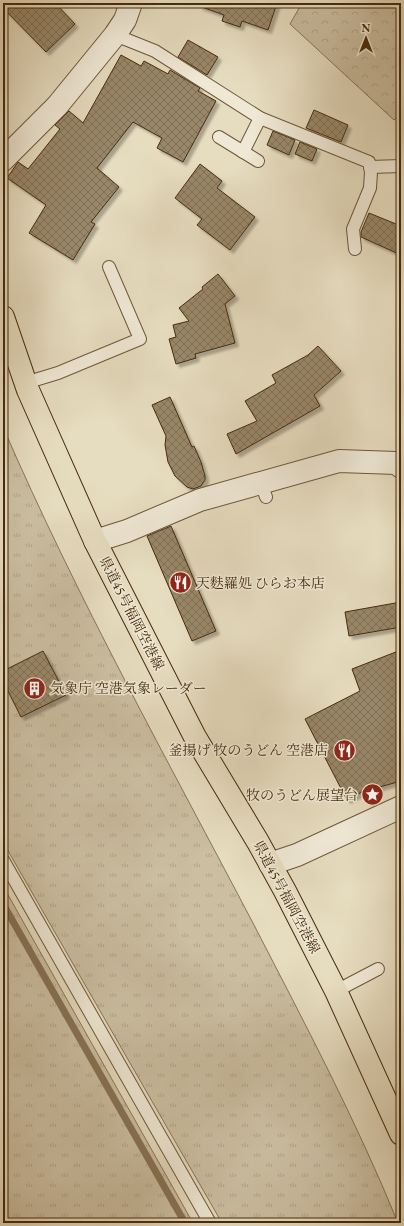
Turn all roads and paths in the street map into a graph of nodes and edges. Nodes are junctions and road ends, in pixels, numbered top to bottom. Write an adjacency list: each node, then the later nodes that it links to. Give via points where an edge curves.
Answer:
1 (131, 3): 2 (street, via 125,20)
2 (115, 35): 3 (lane, via 155,51); 6 (street, via 57,106)
3 (260, 118): 5 (lane); 9 (lane, via 369,162)
4 (219, 137): 5 (lane)
5 (243, 152): 7 (lane)
6 (3, 160)
7 (258, 161)
8 (401, 166): 9 (lane)
9 (370, 167): 10 (lane, via 370,188 353,230)
10 (355, 249)
11 (109, 267): 13 (lane, via 140,339 58,373)
12 (3, 317): 13 (main road, 県道45号福岡空港線)
13 (25, 383): 15 (main road, 県道45号福岡空港線)
14 (401, 467): 15 (street, via 396,463 338,461 263,490 202,506)
15 (95, 541): 18 (main road, 県道45号福岡空港線, via 198,738)
16 (401, 807): 18 (street, via 328,833 297,855)
17 (3, 860): 22 (lane)
18 (270, 864): 20 (main road, 県道45号福岡空港線)
19 (378, 969): 20 (lane)
20 (336, 991): 21 (main road, 県道45号福岡空港線)
21 (401, 1134)
22 (210, 1223)

